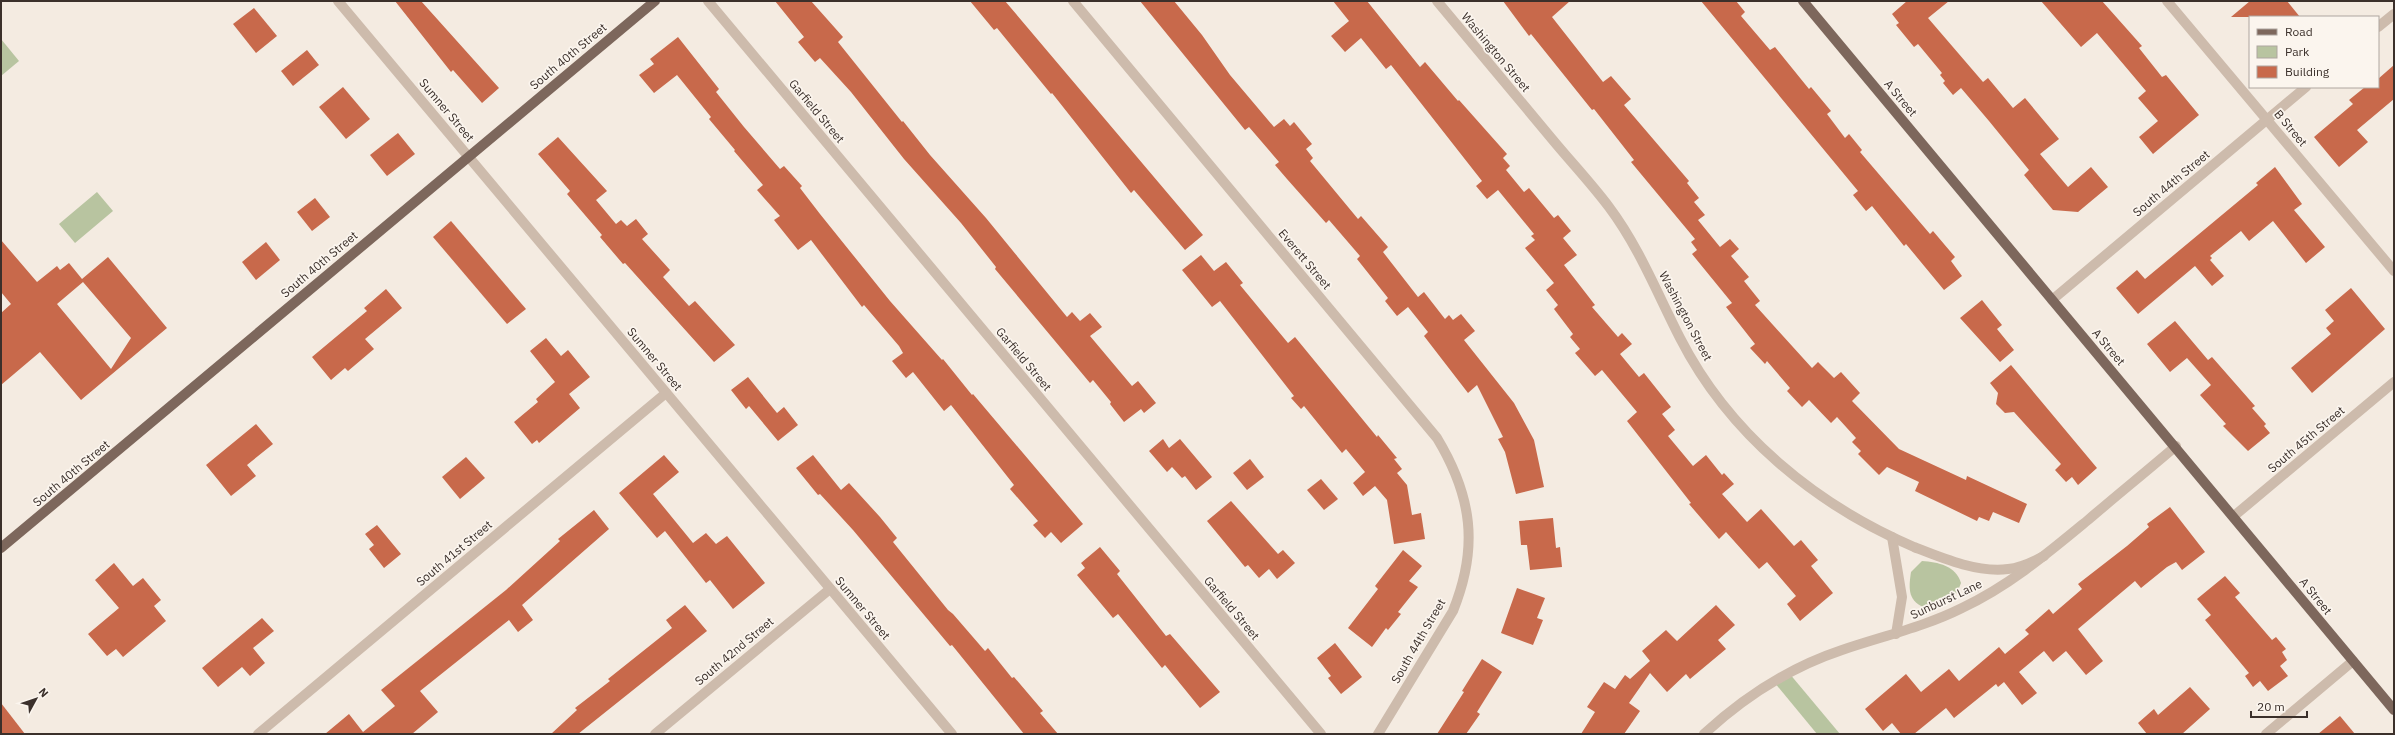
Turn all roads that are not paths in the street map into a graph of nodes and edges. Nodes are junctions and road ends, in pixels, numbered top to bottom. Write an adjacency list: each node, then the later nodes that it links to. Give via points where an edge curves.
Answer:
1 (338, 1): 12 (street, Sumner Street)
2 (655, 1): 12 (main road, South 40th Street)
3 (708, 1): 30 (street, Garfield Street)
4 (1072, 1): 22 (street, Everett Street, via 1438,438 1453,463 1463,490 1469,519)
5 (1437, 1): 19 (street, Washington Street, via 1609,207 1635,246 1680,339 1706,381 1735,418 1764,450 1800,482 1840,510)
6 (1802, 1): 14 (main road, A Street)
7 (2168, 1): 11 (street, B Street)
8 (2394, 14): 9 (street)
9 (2379, 26)
10 (2305, 88): 11 (street, South 44th Street)
11 (2267, 120): 13 (street, B Street); 14 (street, South 44th Street)
12 (469, 156): 16 (street, Sumner Street); 20 (main road, South 40th Street)
13 (2394, 271)
14 (2052, 300): 17 (main road, A Street)
15 (2394, 382): 18 (street, South 45th Street)
16 (666, 393): 23 (street, Sumner Street); 27 (street, South 41st Street)
17 (2176, 446): 18 (main road, A Street); 21 (street, Sunburst Lane)
18 (2234, 516): 25 (main road, A Street)
19 (1892, 537): 21 (street, Washington Street, via 1927,552 1968,565 1991,569 2026,565); 24 (street, via 1902,597)
20 (1, 548)
21 (2044, 556): 24 (street, Sunburst Lane, via 1999,588 1963,608 1930,623)
22 (1469, 557): 31 (street, South 44th Street, via 1462,589 1453,611)
23 (830, 589): 28 (street, South 42nd Street); 29 (street, Sumner Street)
24 (1896, 634): 32 (street, Sunburst Lane, via 1842,650 1805,665 1747,699)
25 (2353, 661): 26 (main road, A Street); 33 (street)
26 (2394, 710)
27 (258, 734)
28 (655, 734)
29 (952, 734)
30 (1321, 734)
31 (1378, 734)
32 (1704, 734)
33 (2266, 734)

